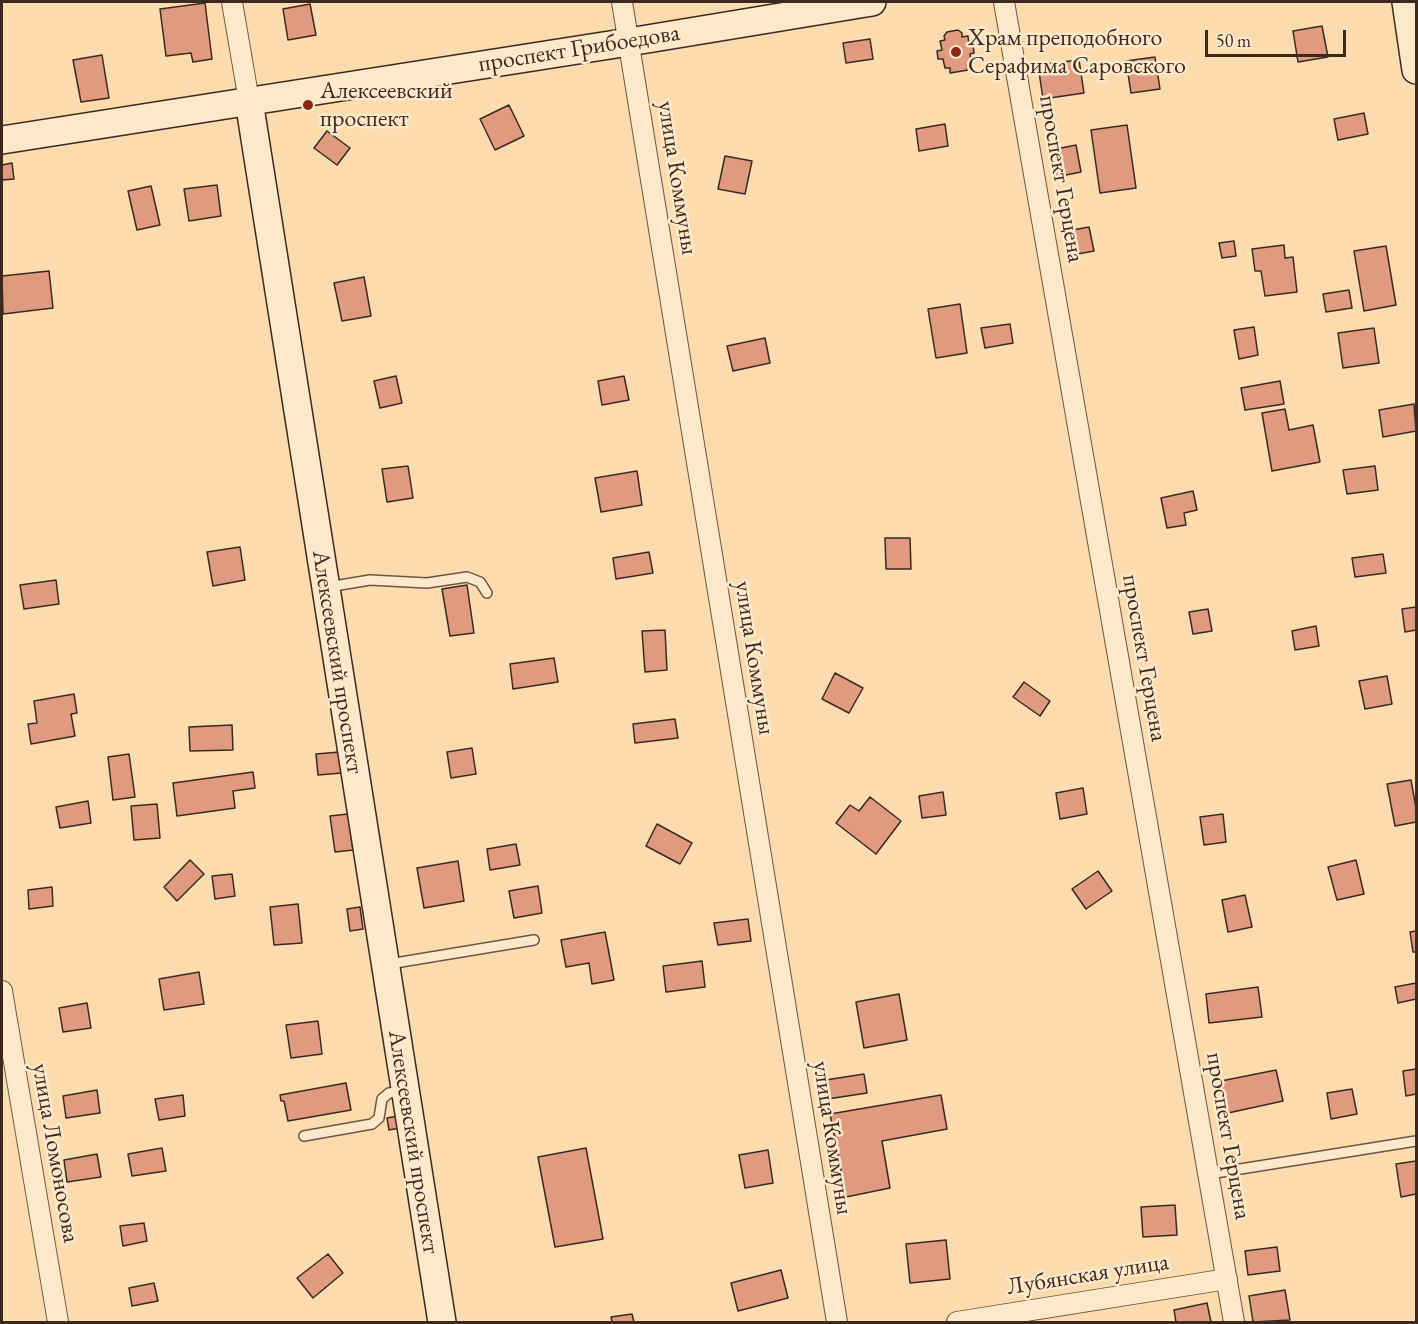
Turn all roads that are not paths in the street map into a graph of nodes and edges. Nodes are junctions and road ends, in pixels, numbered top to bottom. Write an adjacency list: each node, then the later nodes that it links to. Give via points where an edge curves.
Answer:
1 (232, 2): 8 (street, Алексеевский проспект)
2 (622, 2): 6 (street, улица Коммуны)
3 (872, 2): 6 (street, проспект Грибоедова)
4 (1004, 2): 18 (street, проспект Герцена)
5 (1406, 2): 7 (street)
6 (629, 42): 8 (street, проспект Грибоедова); 22 (street, улица Коммуны)
7 (1416, 70)
8 (249, 101): 9 (street, проспект Грибоедова); 10 (street, Алексеевский проспект)
9 (2, 140)
10 (325, 587): 11 (lane, via 370,580 427,583 467,577 480,582); 13 (street, Алексеевский проспект)
11 (487, 593)
12 (534, 940): 13 (lane)
13 (385, 964): 15 (street, Алексеевский проспект)
14 (2, 991): 20 (street, улица Ломоносова)
15 (405, 1090): 16 (lane, via 389,1093 382,1099 379,1118 372,1124); 21 (street, Алексеевский проспект)
16 (304, 1136)
17 (1416, 1141): 18 (lane)
18 (1209, 1174): 19 (street, проспект Герцена)
19 (1227, 1279): 23 (street, Лубянская улица); 24 (street, проспект Герцена)
20 (58, 1323)
21 (442, 1323)
22 (837, 1323)
23 (957, 1323)
24 (1234, 1323)

